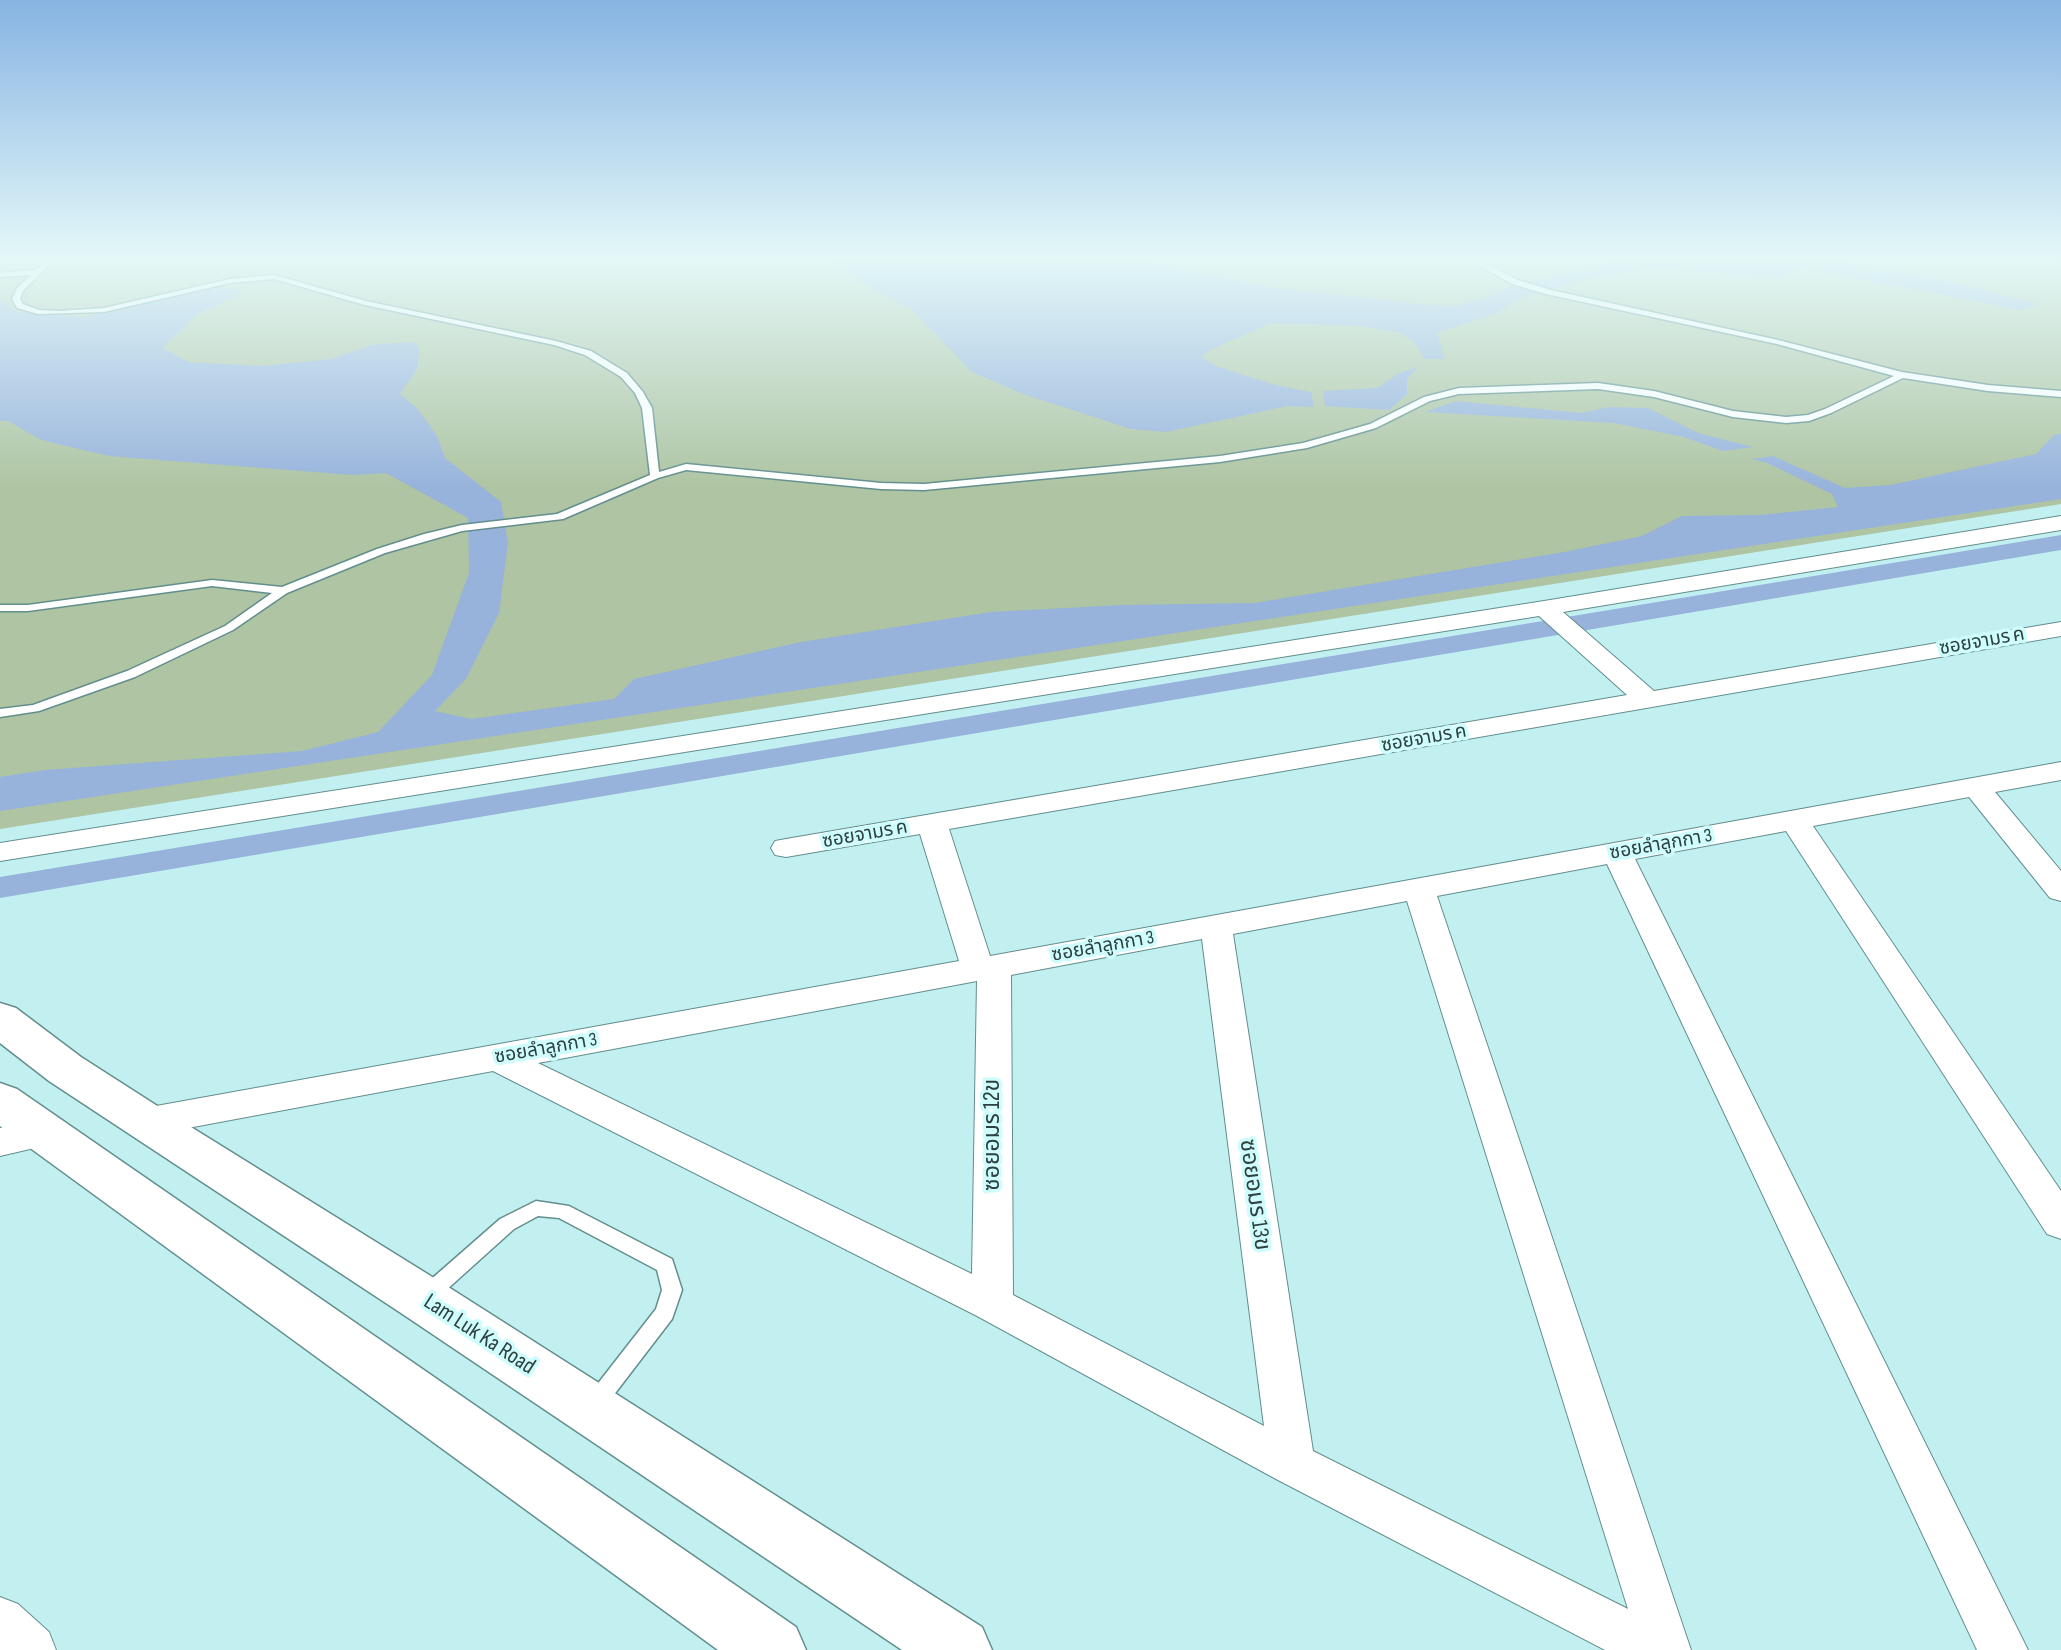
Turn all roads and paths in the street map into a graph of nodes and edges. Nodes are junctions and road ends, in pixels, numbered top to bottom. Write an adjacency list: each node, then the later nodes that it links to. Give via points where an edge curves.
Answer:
1 (513, 334): 5 (lane, via 588,353 609,364 639,392 647,408)
2 (1741, 334): 3 (lane)
3 (1902, 375): 4 (lane); 5 (lane, via 1828,411 1786,420 1733,414 1654,394 1598,386 1459,391 1427,399 1373,426 1304,446 1220,459 925,486 686,467)
4 (2061, 394)
5 (655, 476): 7 (lane, via 559,517 428,536)
6 (2061, 523): 9 (street)
7 (283, 592): 8 (lane, via 212,583); 12 (lane, via 229,628 131,674 35,708)
8 (0, 608)
9 (1560, 621): 11 (street); 18 (street)
10 (2061, 629): 11 (street, ซอยจามร ค)
11 (1648, 700): 16 (street, ซอยจามร ค)
12 (0, 713)
13 (2061, 771): 14 (street, ซอยลำลูกกา 3)
14 (1976, 787): 15 (street, ซอยลำลูกกา 3); 21 (street)
15 (1794, 820): 19 (street, ซอยลำลูกกา 3); 29 (street)
16 (932, 823): 17 (street, ซอยจามร ค); 23 (street, ซอยอมร 12ข)
17 (786, 848)
18 (0, 852)
19 (1616, 853): 20 (street, ซอยลำลูกกา 3); 40 (street)
20 (1419, 889): 22 (street, ซอยลำลูกกา 3); 39 (street)
21 (2061, 891)
22 (1216, 926): 23 (street, ซอยลำลูกกา 3); 33 (street, ซอยอมร 13ข)
23 (986, 968): 25 (street, ซอยลำลูกกา 3); 31 (street, ซอยอมร 12ข)
24 (0, 1019): 27 (main road, Lam Luk Ka Road)
25 (497, 1058): 27 (street, ซอยลำลูกกา 3); 31 (street)
26 (0, 1101): 28 (main road)
27 (145, 1122): 30 (main road, Lam Luk Ka Road)
28 (22, 1138): 36 (main road)
29 (2061, 1223)
30 (423, 1299): 32 (main road, Lam Luk Ka Road); 32 (lane, via 507,1224 536,1208 562,1211 666,1265 672,1290 665,1313)
31 (992, 1304): 33 (street)
32 (591, 1409): 37 (main road, Lam Luk Ka Road)
33 (1292, 1464): 38 (street)
34 (0, 1622): 35 (street)
35 (31, 1650)
36 (773, 1650)
37 (958, 1650)
38 (1657, 1650)
39 (1666, 1650)
40 (2003, 1650)

